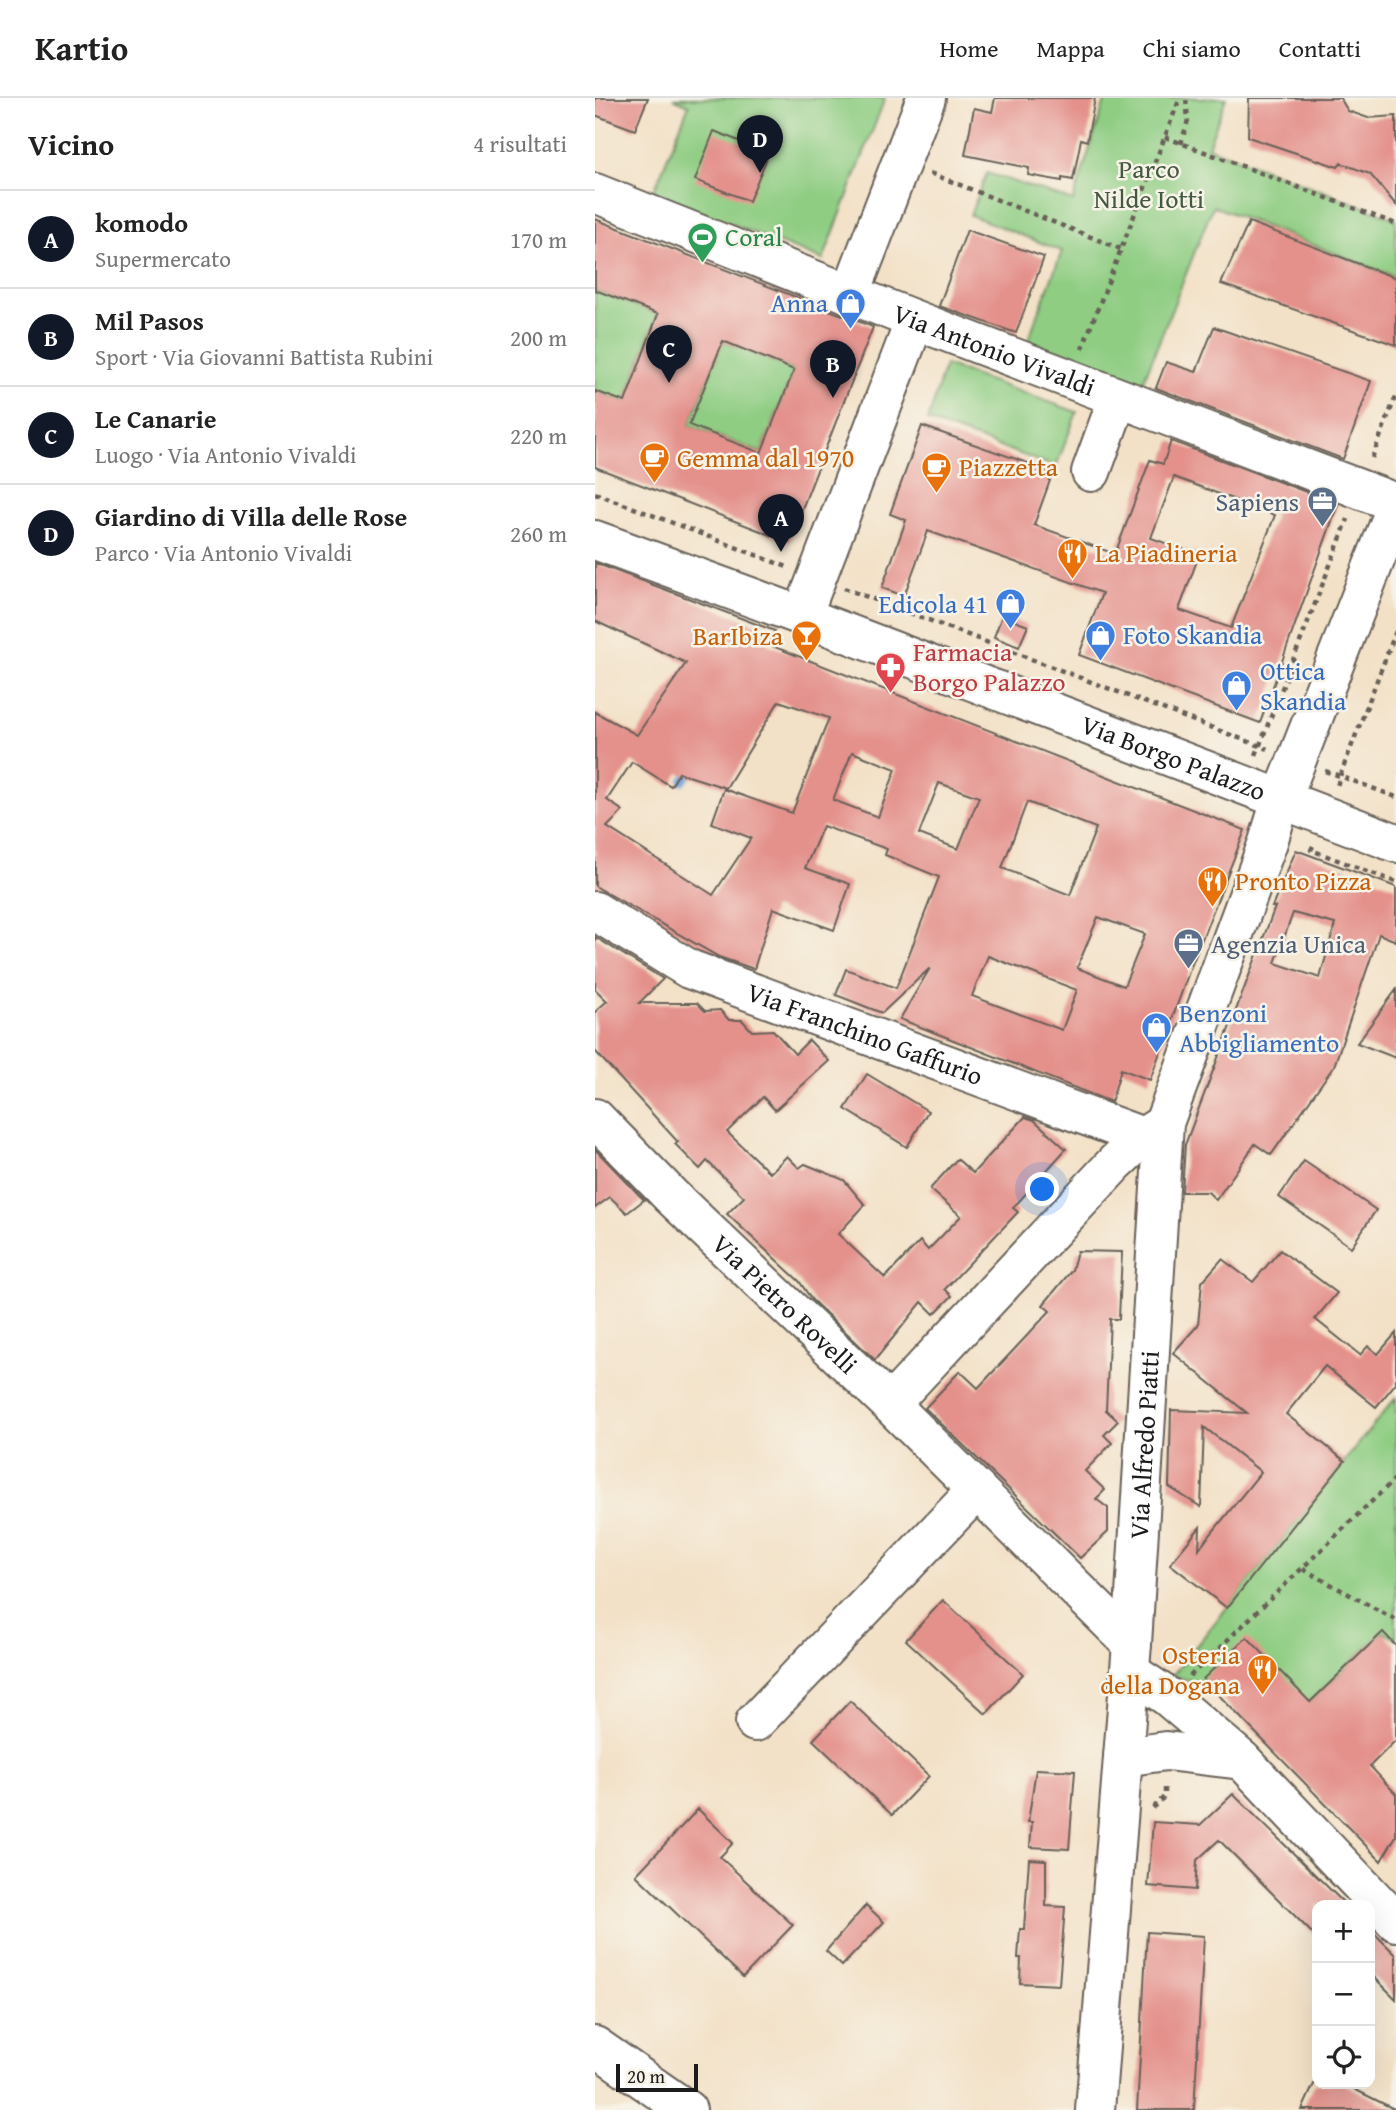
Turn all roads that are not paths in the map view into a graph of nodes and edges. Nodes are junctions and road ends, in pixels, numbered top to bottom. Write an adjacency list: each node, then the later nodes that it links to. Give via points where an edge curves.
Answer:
1 (926, 98): 3 (street)
2 (595, 193): 3 (street, Via Antonio Vivaldi)
3 (850, 295): 4 (street, Via Antonio Vivaldi)
4 (915, 320): 5 (street, Via Antonio Vivaldi); 9 (street)
5 (1118, 398): 6 (street); 7 (street, Via Antonio Vivaldi)
6 (1091, 472)
7 (1396, 505): 10 (street, Via Alfredo Piatti)
8 (595, 540): 9 (street, Via Borgo Palazzo)
9 (802, 616): 10 (street, Via Borgo Palazzo)
10 (1281, 800): 11 (street, Via Borgo Palazzo); 14 (street, Via Alfredo Piatti)
11 (1396, 843)
12 (595, 911): 14 (street, Via Franchino Gaffurio, via 689,970)
13 (595, 1118): 15 (street, Via Pietro Rovelli)
14 (1154, 1130): 15 (street, via 1116,1162); 17 (street, Via Alfredo Piatti)
15 (890, 1404): 16 (street, Via Pietro Rovelli)
16 (977, 1490): 17 (street, Via Pietro Rovelli); 18 (street)
17 (1131, 1658): 19 (street, Via Alfredo Piatti); 20 (street, Via Pietro Rovelli)
18 (755, 1723)
19 (1123, 1757): 20 (street, via 1166,1751); 24 (street, Via Alfredo Piatti)
20 (1242, 1760): 21 (street, Via Pietro Rovelli)
21 (1394, 1916)
22 (595, 2046): 23 (street)
23 (687, 2110)
24 (1095, 2110)

